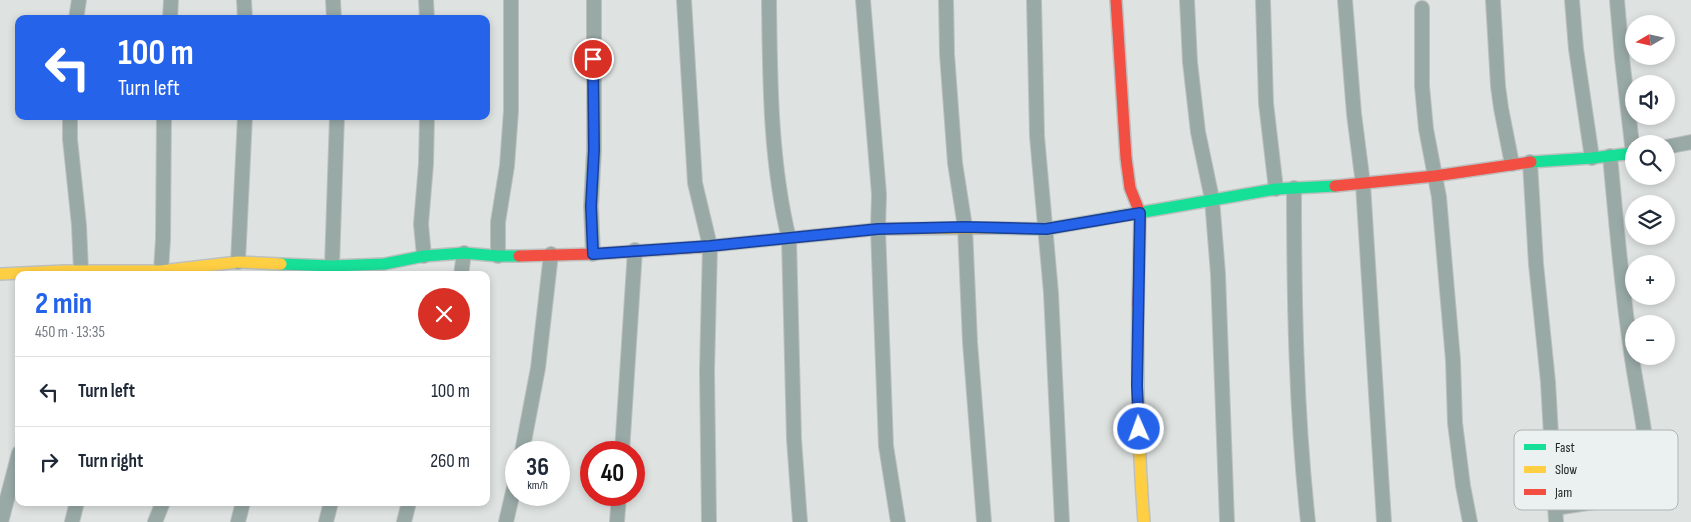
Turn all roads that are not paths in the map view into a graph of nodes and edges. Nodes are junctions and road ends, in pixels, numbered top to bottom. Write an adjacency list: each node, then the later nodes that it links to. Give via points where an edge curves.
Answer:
1 (78, 0): 21 (street)
2 (171, 0): 22 (street)
3 (244, 0): 23 (street)
4 (333, 0): 24 (street)
5 (426, 0): 25 (street)
6 (511, 0): 55 (street, via 511,111 498,222)
7 (594, 0): 53 (street)
8 (684, 0): 49 (street, via 696,182)
9 (769, 0): 48 (street, via 771,112 781,207)
10 (863, 0): 46 (street, via 880,194)
11 (946, 0): 45 (street, via 955,163)
12 (1034, 0): 47 (street, via 1037,136)
13 (1116, 0): 44 (street, via 1126,158 1130,188)
14 (1188, 0): 43 (street, via 1190,62 1198,132)
15 (1263, 0): 42 (street, via 1266,103)
16 (1345, 0): 40 (street)
17 (1493, 0): 38 (street, via 1498,86)
18 (1572, 0): 36 (street)
19 (1617, 0): 31 (street)
20 (1422, 8): 39 (street, via 1422,86)
21 (76, 15)
22 (170, 15)
23 (244, 15)
24 (334, 15)
25 (427, 15)
26 (70, 120): 61 (street)
27 (164, 120): 62 (street)
28 (245, 120): 56 (street)
29 (337, 120): 57 (street)
30 (427, 120): 54 (street, via 421,224)
31 (1632, 135)
32 (1691, 142): 33 (street)
33 (1675, 145)
34 (1625, 154): 35 (street)
35 (1610, 156): 36 (street); 67 (street, via 1630,346)
36 (1592, 158): 37 (street)
37 (1530, 162): 38 (street); 66 (street)
38 (1512, 164): 39 (street)
39 (1435, 176): 40 (street); 97 (street, via 1453,360 1457,442)
40 (1363, 184): 41 (street); 96 (street)
41 (1294, 188): 42 (street); 95 (street, via 1296,366)
42 (1276, 189): 43 (street)
43 (1212, 199): 44 (street); 94 (street, via 1218,274)
44 (1140, 213): 47 (street); 93 (street, via 1137,386)
45 (965, 227): 46 (street); 47 (street); 91 (street)
46 (878, 229): 48 (street); 90 (street, via 886,446)
47 (1046, 229): 92 (street)
48 (789, 239): 49 (street); 89 (street, via 794,439)
49 (710, 246): 50 (street); 88 (street, via 707,371)
50 (635, 250): 53 (street); 69 (street)
51 (464, 253): 54 (street); 55 (street); 63 (street)
52 (551, 254): 53 (street); 55 (street); 68 (street, via 538,368)
53 (593, 254)
54 (424, 256): 60 (street)
55 (498, 256)
56 (238, 262): 58 (street); 59 (street)
57 (332, 266): 58 (street); 60 (street)
58 (290, 269)
59 (215, 270): 62 (street)
60 (383, 270)
61 (81, 271)
62 (161, 271)
63 (462, 271)
64 (0, 274): 65 (street)
65 (15, 274)
66 (1551, 430)
67 (1644, 430)
68 (524, 441)
69 (623, 441)
70 (15, 468): 80 (street)
71 (76, 506): 81 (street)
72 (161, 506): 82 (street)
73 (243, 506): 83 (street)
74 (330, 506): 84 (street)
75 (408, 506): 85 (street)
76 (510, 506): 86 (street)
77 (618, 506): 87 (street)
78 (1577, 510): 79 (street)
79 (1556, 515)
80 (0, 522)
81 (72, 522)
82 (155, 522)
83 (238, 522)
84 (326, 522)
85 (404, 522)
86 (506, 522)
87 (617, 522)
88 (709, 522)
89 (800, 522)
90 (898, 522)
91 (984, 522)
92 (1062, 522)
93 (1144, 522)
94 (1227, 522)
95 (1308, 522)
96 (1384, 522)
97 (1470, 522)

